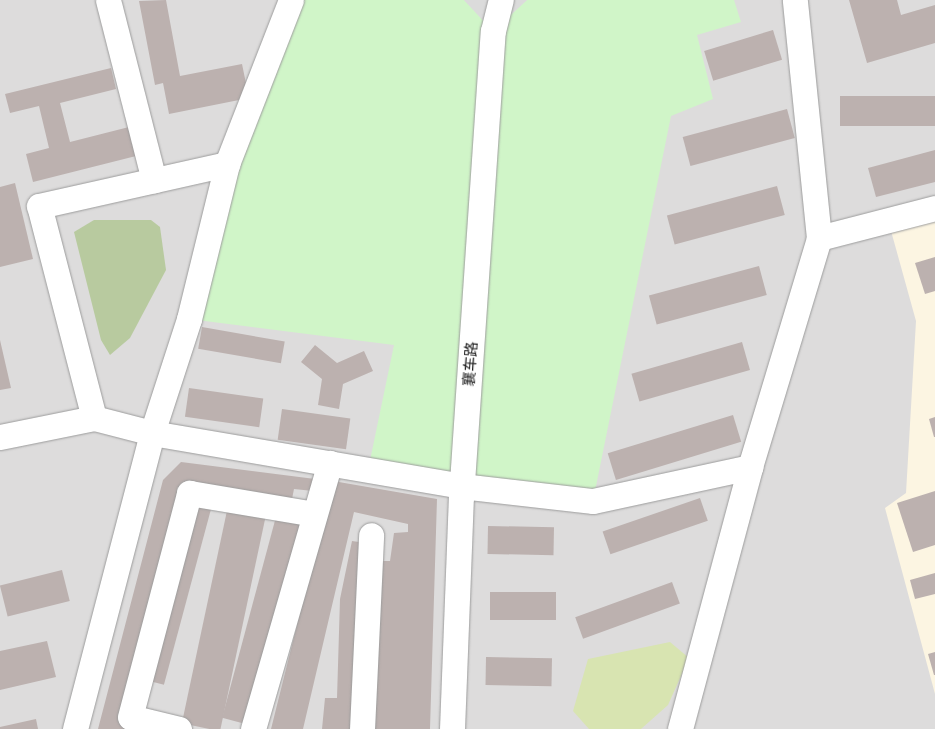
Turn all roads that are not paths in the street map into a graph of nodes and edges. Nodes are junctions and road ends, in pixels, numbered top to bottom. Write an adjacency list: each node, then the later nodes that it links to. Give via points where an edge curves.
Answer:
1 (108, 0): 6 (street)
2 (290, 0): 5 (street)
3 (501, 0): 14 (street, 襄车路, via 493,31)
4 (795, 0): 8 (street)
5 (227, 164): 6 (street); 10 (street, via 189,319)
6 (154, 180): 9 (street, via 39,206)
7 (935, 208): 8 (street)
8 (819, 238): 13 (street)
9 (94, 418): 10 (street); 11 (street)
10 (152, 433): 12 (street); 17 (street)
11 (0, 437)
12 (330, 464): 14 (street); 15 (street)
13 (750, 467): 14 (street, via 593,501); 22 (street)
14 (462, 486): 21 (street, 襄车路)
15 (314, 514): 18 (street, via 189,493 130,717); 19 (street)
16 (371, 535): 20 (street)
17 (75, 729)
18 (179, 729)
19 (253, 729)
20 (362, 729)
21 (452, 729)
22 (680, 729)

